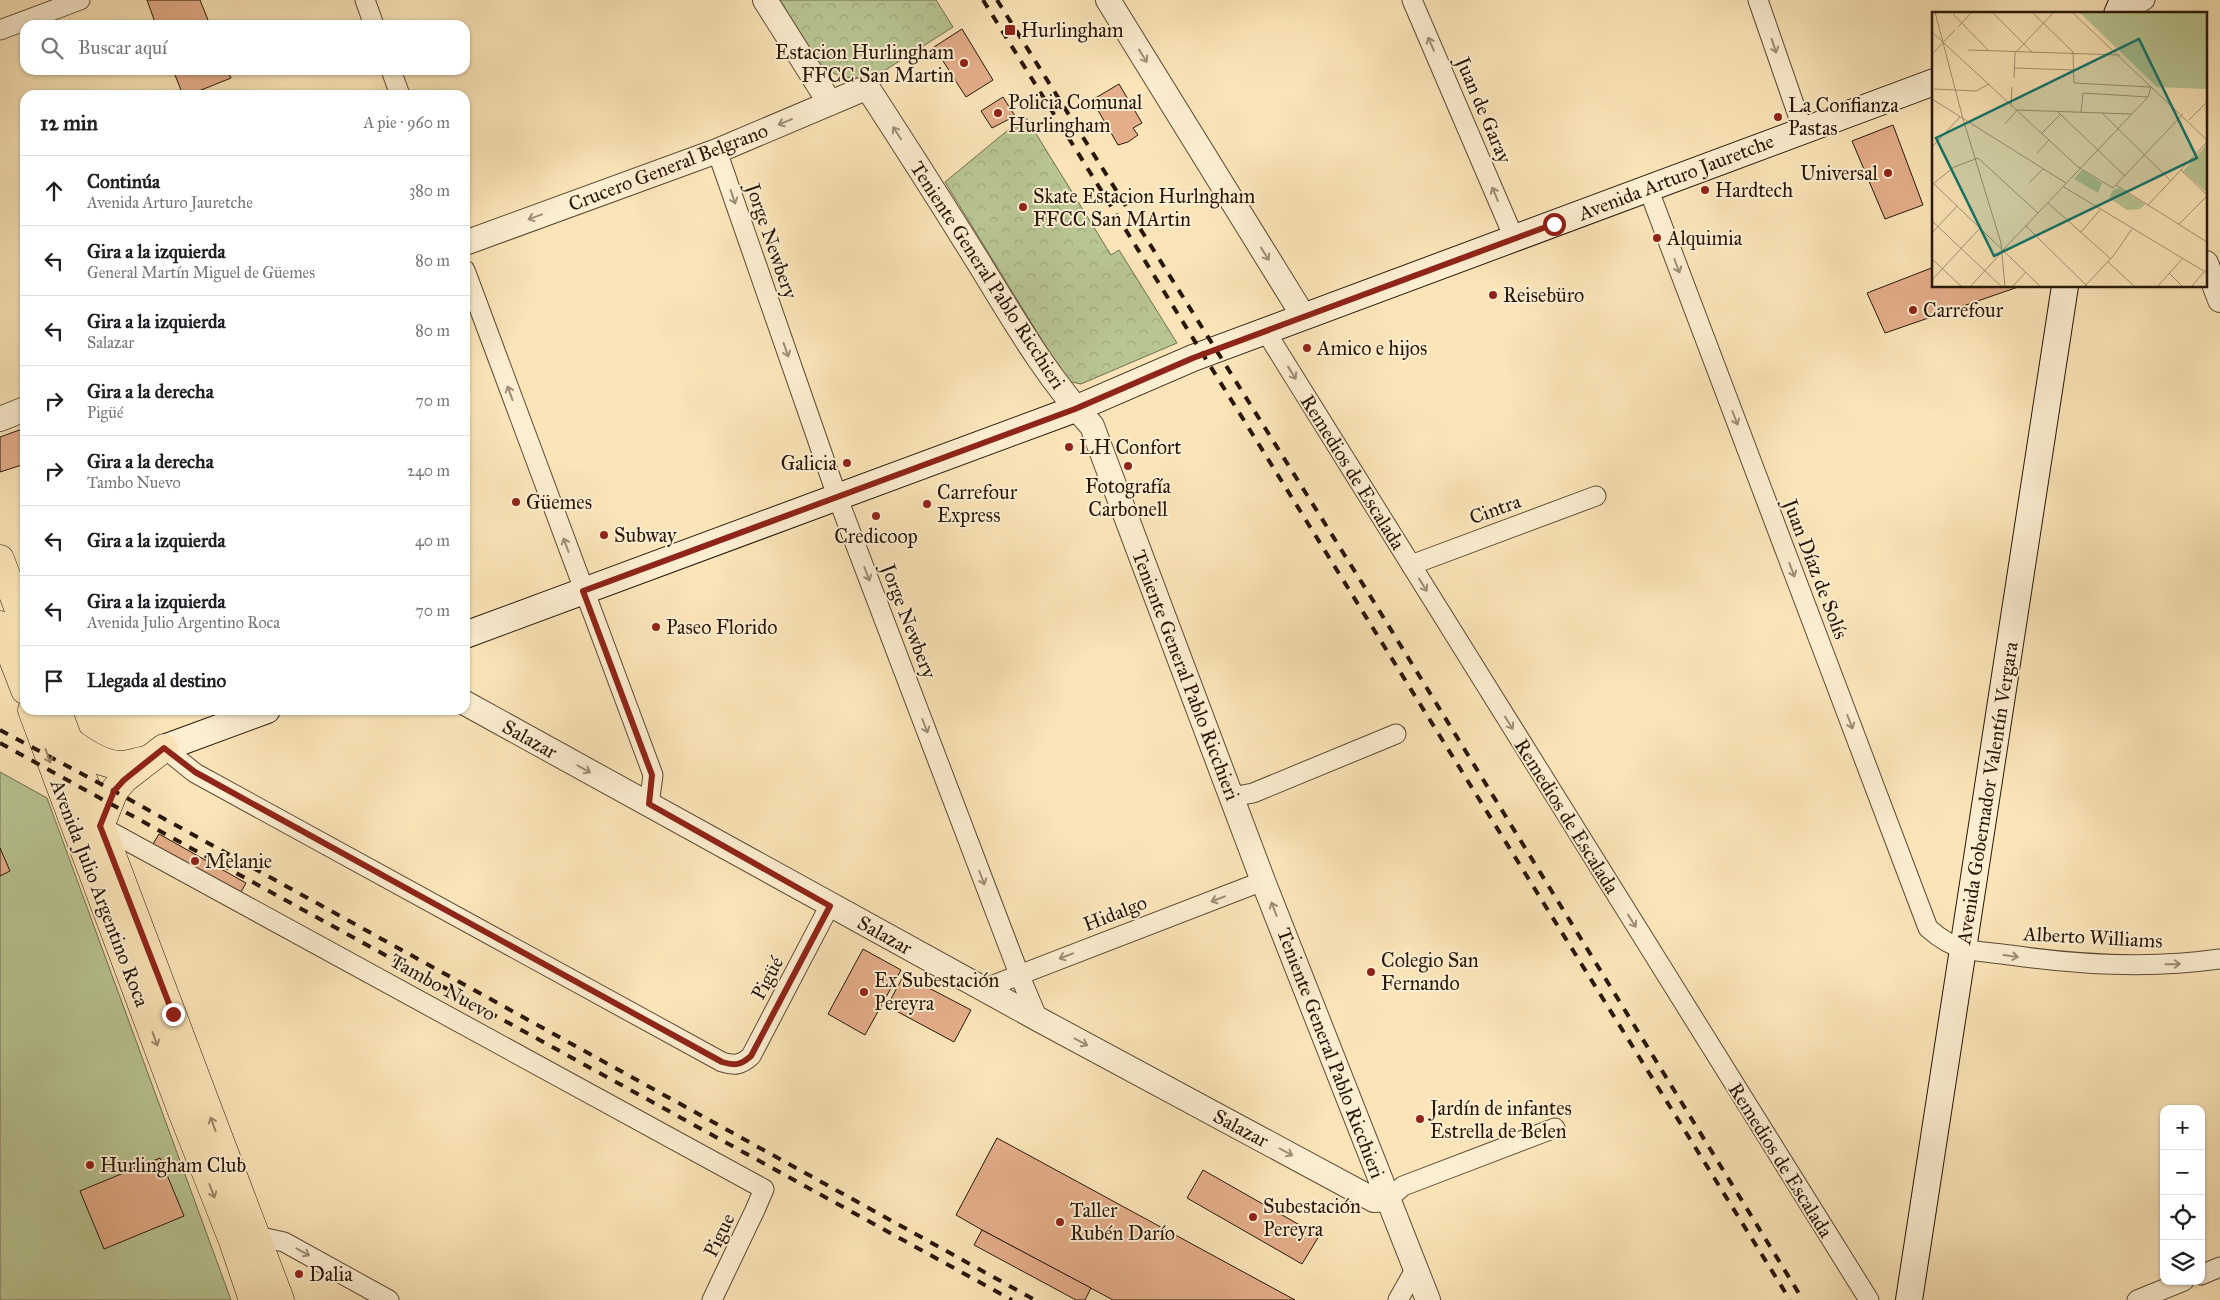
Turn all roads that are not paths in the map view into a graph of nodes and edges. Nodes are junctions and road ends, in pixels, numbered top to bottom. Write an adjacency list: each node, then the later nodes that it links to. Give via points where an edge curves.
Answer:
1 (80, 0): 13 (street)
2 (365, 0): 14 (street)
3 (765, 0): 21 (street)
4 (1108, 0): 31 (street, one-way to 31)
5 (1412, 0): 25 (street, Juan de Garay, one-way to 5)
6 (1758, 0): 22 (street, one-way to 22)
7 (2108, 0): 10 (street)
8 (2123, 0): 11 (main road)
9 (2145, 0): 12 (street)
10 (2114, 12)
11 (2116, 12)
12 (2126, 12)
13 (27, 20)
14 (372, 20)
15 (20, 22): 16 (street)
16 (0, 30)
17 (393, 75): 19 (street)
18 (1932, 83): 22 (main road, Avenida Arturo Jauretche)
19 (398, 90)
20 (869, 90): 21 (street, Crucero General Belgrano, via 861,90); 33 (street, Teniente General Pablo Ricchieri, one-way to 20, via 1034,352)
21 (830, 103): 23 (street, Crucero General Belgrano, one-way to 23)
22 (1803, 130): 24 (main road, Avenida Arturo Jauretche)
23 (717, 151): 26 (street, Crucero General Belgrano, one-way to 26); 36 (street, Jorge Newbery, one-way to 36)
24 (1648, 188): 25 (main road, Avenida Arturo Jauretche); 59 (street, Juan Díaz de Solís, one-way to 59, via 1928,928 1938,937)
25 (1514, 238): 31 (main road, Avenida Arturo Jauretche)
26 (470, 241)
27 (2208, 268): 30 (street)
28 (470, 284): 40 (street, one-way to 28)
29 (2065, 288): 59 (main road, Avenida Gobernador Valentín Vergara)
30 (2220, 300)
31 (1304, 317): 32 (main road, Avenida Arturo Jauretche)
32 (1266, 332): 33 (main road, Avenida Arturo Jauretche, via 1184,362); 39 (street, Remedios de Escalada, one-way to 39)
33 (1075, 409): 36 (main road, Avenida Arturo Jauretche); 54 (street, Teniente General Pablo Ricchieri, via 1092,426)
34 (20, 411): 35 (street)
35 (0, 419)
36 (837, 496): 40 (main road, Avenida Arturo Jauretche); 61 (street, Jorge Newbery, one-way to 61)
37 (1596, 496): 39 (street, Cintra)
38 (0, 559): 41 (main road)
39 (1410, 564): 78 (street, Remedios de Escalada, one-way to 78)
40 (583, 591): 43 (main road, Avenida Arturo Jauretche); 55 (street, via 652,775)
41 (20, 613)
42 (0, 625): 44 (main road)
43 (470, 633)
44 (20, 677)
45 (470, 706): 55 (street, Salazar, one-way to 55)
46 (34, 715): 67 (main road, Avenida Julio Argentino Roca, one-way to 67, via 188,1128)
47 (43, 715): 52 (main road)
48 (59, 715): 52 (main road, Avenida Julio Argentino Roca)
49 (65, 715): 53 (main road, via 80,731 108,746)
50 (254, 715): 53 (main road)
51 (1396, 734): 54 (street, via 1253,793)
52 (70, 742): 53 (main road, via 101,760 119,765); 56 (main road, Avenida Julio Argentino Roca)
53 (156, 754): 56 (main road, via 114,791); 58 (street, Pigüé, via 195,772 722,1062 737,1065 751,1056)
54 (1232, 797): 57 (street, Teniente General Pablo Ricchieri)
55 (649, 804): 58 (street, Salazar)
56 (100, 826): 65 (street, Tambo Nuevo); 67 (main road, Avenida Julio Argentino Roca, one-way to 56, via 243,1203)
57 (1263, 882): 61 (street, Hidalgo, one-way to 61); 66 (street, Teniente General Pablo Ricchieri, one-way to 57)
58 (830, 906): 62 (street, Salazar)
59 (1963, 948): 60 (street, Alberto Williams, one-way to 60, via 2048,961 2120,965 2187,964); 79 (main road, Avenida Gobernador Valentín Vergara)
60 (2220, 959)
61 (1019, 974): 62 (street, Hidalgo); 63 (street, Jorge Newbery)
62 (983, 989): 63 (street, Salazar)
63 (1038, 1019): 66 (street, Salazar, one-way to 66, via 1374,1200)
64 (1555, 1128): 66 (street, via 1403,1186)
65 (764, 1188): 75 (street, Pigue)
66 (1388, 1199): 69 (street, Teniente General Pablo Ricchieri)
67 (245, 1238): 72 (main road, Avenida Julio Argentino Roca); 73 (main road, Avenida Julio Argentino Roca); 74 (street, one-way to 74, via 284,1242)
68 (2220, 1267): 70 (street)
69 (1416, 1268): 76 (street); 77 (street, Teniente General Pablo Ricchieri)
70 (2205, 1273)
71 (2174, 1285): 80 (street)
72 (253, 1300)
73 (280, 1300)
74 (389, 1300)
75 (712, 1300)
76 (1398, 1300)
77 (1428, 1300)
78 (1869, 1300)
79 (1909, 1300)
80 (2137, 1300)

